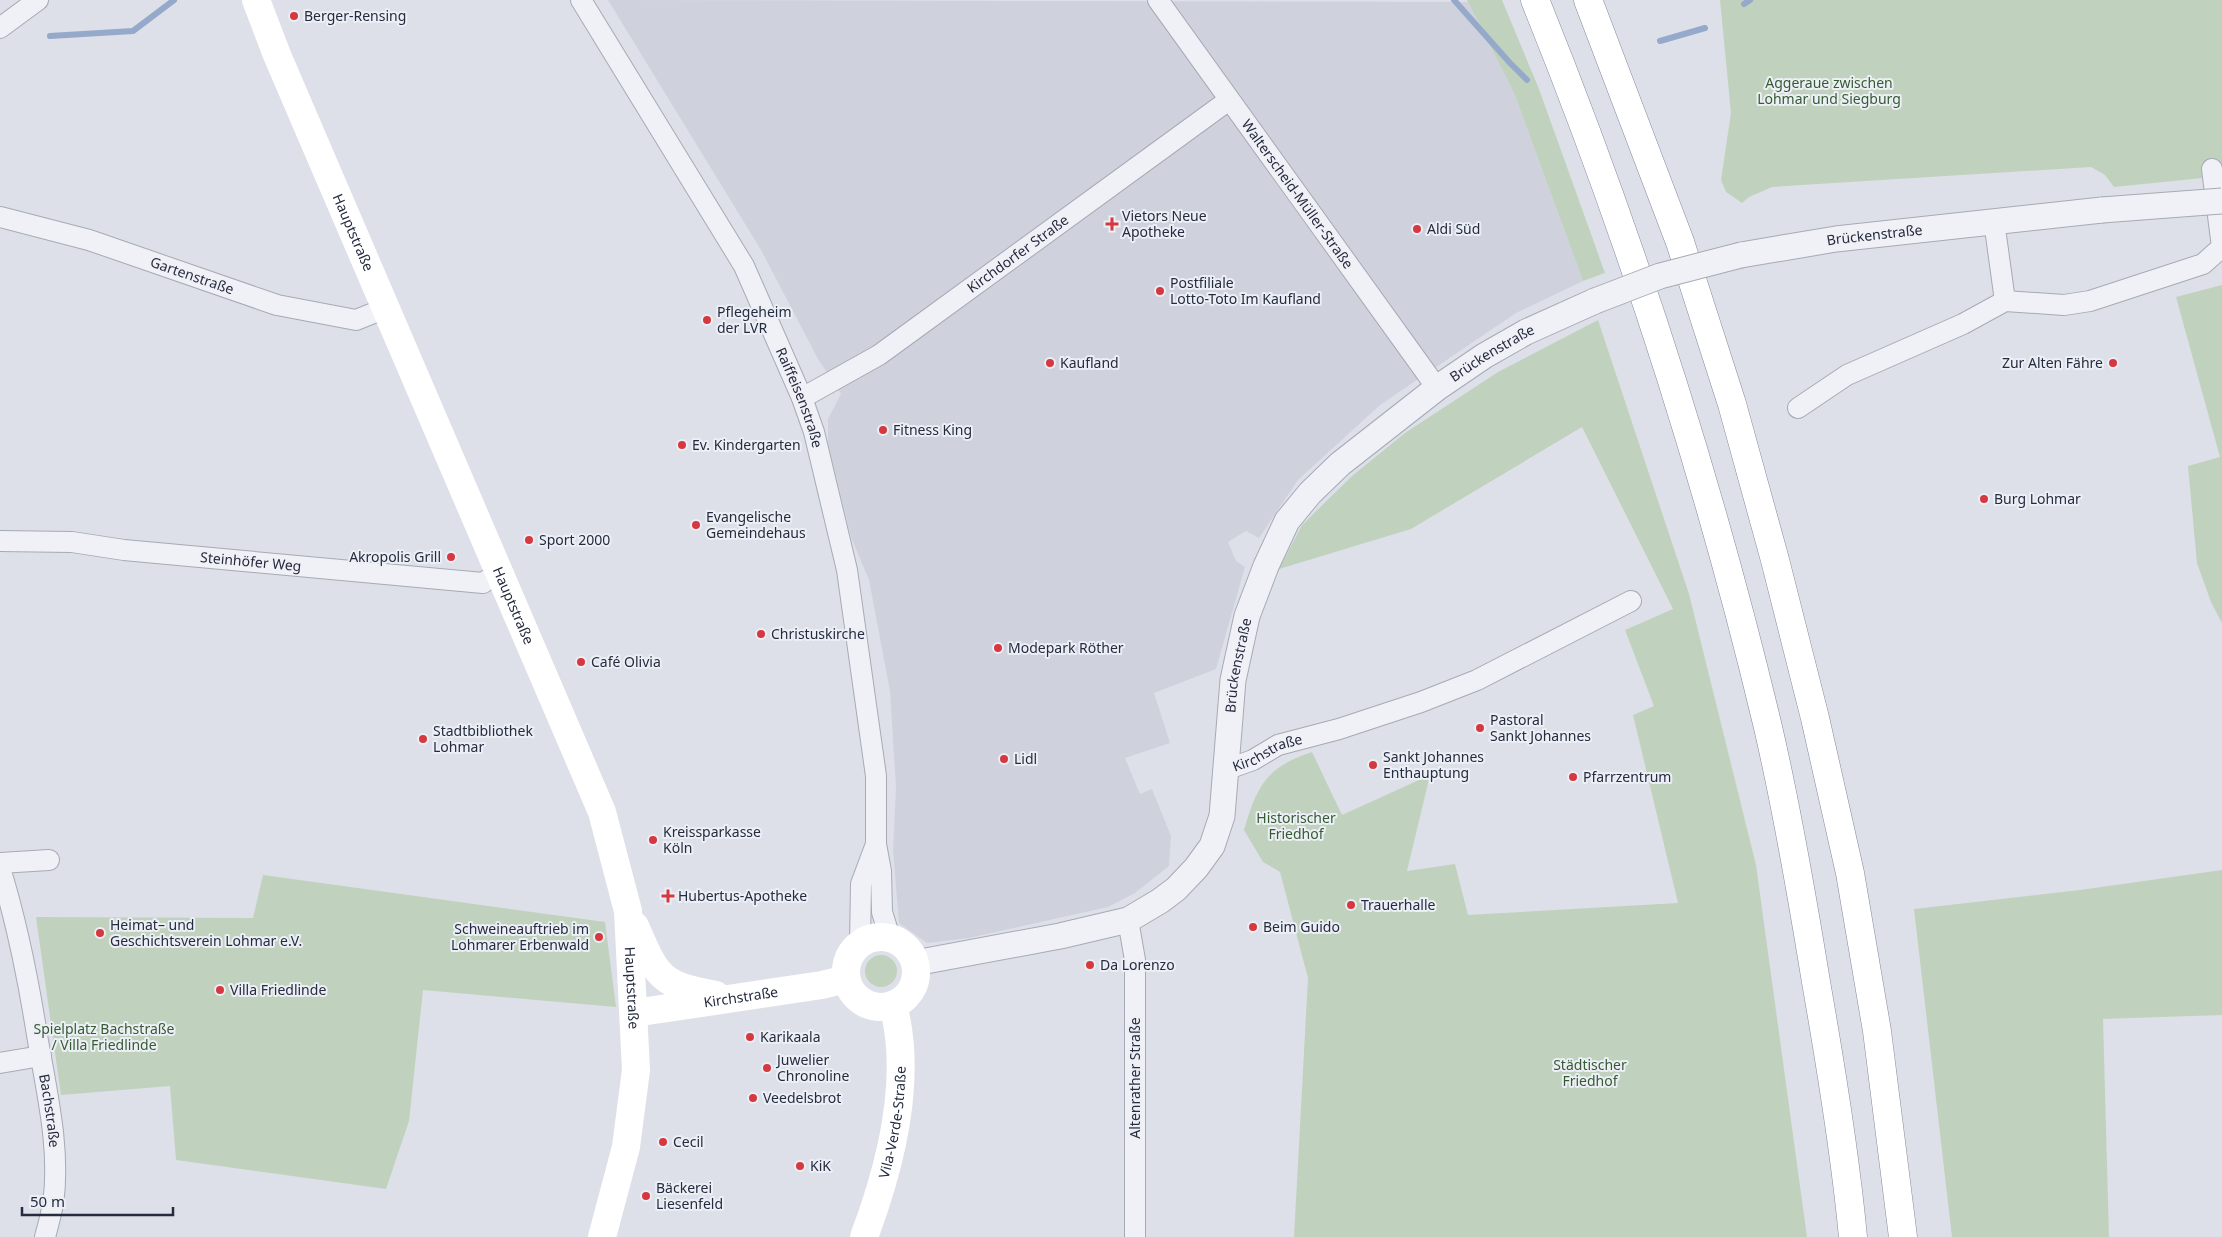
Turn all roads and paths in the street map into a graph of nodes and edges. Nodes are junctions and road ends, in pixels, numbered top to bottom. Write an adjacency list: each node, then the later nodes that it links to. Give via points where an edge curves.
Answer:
1 (38, 0): 7 (street)
2 (256, 0): 15 (main road, Hauptstraße)
3 (581, 0): 17 (street, Raiffeisenstraße, via 744,266)
4 (1158, 0): 8 (street, Walterscheid-Müller-Straße)
5 (1535, 0): 42 (main road, via 1575,97 1632,257 1687,427 1768,726 1828,1049)
6 (1588, 0): 43 (main road, via 1680,242 1732,404 1778,570 1850,872 1877,1031)
7 (0, 28)
8 (1229, 100): 16 (street, Walterscheid-Müller-Straße); 17 (street, Kirchdorfer Straße, via 879,355)
9 (2212, 169): 13 (street)
10 (2222, 201): 12 (street, Brückenstraße, bridge)
11 (0, 217): 15 (street, Gartenstraße, via 88,240 277,305 356,320)
12 (1994, 221): 14 (street); 16 (street, Brückenstraße, bridge, via 1836,239 1741,255 1660,276 1526,332)
13 (2222, 247): 14 (street, via 2204,264 2090,301 2064,305)
14 (2005, 301): 18 (street, via 1963,324 1847,375)
15 (386, 308): 20 (main road, Hauptstraße)
16 (1437, 388): 22 (street, Brückenstraße, via 1340,464 1287,521 1247,616 1233,680)
17 (802, 398): 23 (street, Raiffeisenstraße, via 814,432 847,570 876,776)
18 (1798, 408)
19 (0, 541): 20 (street, Steinhöfer Weg, via 72,542 124,550 483,583)
20 (500, 571): 27 (main road, Hauptstraße, via 604,819)
21 (1631, 601): 22 (street, Kirchstraße, via 1467,684 1412,705 1278,745 1253,760)
22 (1225, 770): 28 (street, Kirchstraße, via 1222,816 1212,846 1176,889)
23 (876, 844): 29 (street, Raiffeisenstraße, via 881,871 882,912); 30 (street, Raiffeisenstraße, via 861,884)
24 (49, 860): 25 (street)
25 (0, 863)
26 (0, 868): 36 (street, Bachstraße, via 11,904)
27 (628, 911): 33 (main road, via 649,958 674,986); 35 (main road, Hauptstraße)
28 (1128, 920): 31 (street, Kirchstraße); 41 (street, Altenrather Straße, via 1135,960)
29 (890, 938): 30 (main road, via 880,937); 31 (main road, via 906,948)
30 (860, 944): 32 (main road, via 846,966)
31 (915, 964): 34 (main road, via 912,988)
32 (846, 979): 33 (main road, Kirchstraße); 34 (main road, via 859,1000 869,1006 882,1008)
33 (734, 998): 35 (main road, Kirchstraße)
34 (894, 1005): 40 (main road, Vila-Verde-Straße, via 899,1026 901,1074 885,1171)
35 (634, 1013): 39 (main road, Hauptstraße, via 636,1070 631,1115 626,1147)
36 (41, 1056): 37 (street); 38 (street, Bachstraße, via 54,1163 53,1203)
37 (0, 1063)
38 (45, 1237)
39 (602, 1237)
40 (864, 1237)
41 (1135, 1237)
42 (1853, 1237)
43 (1903, 1237)

